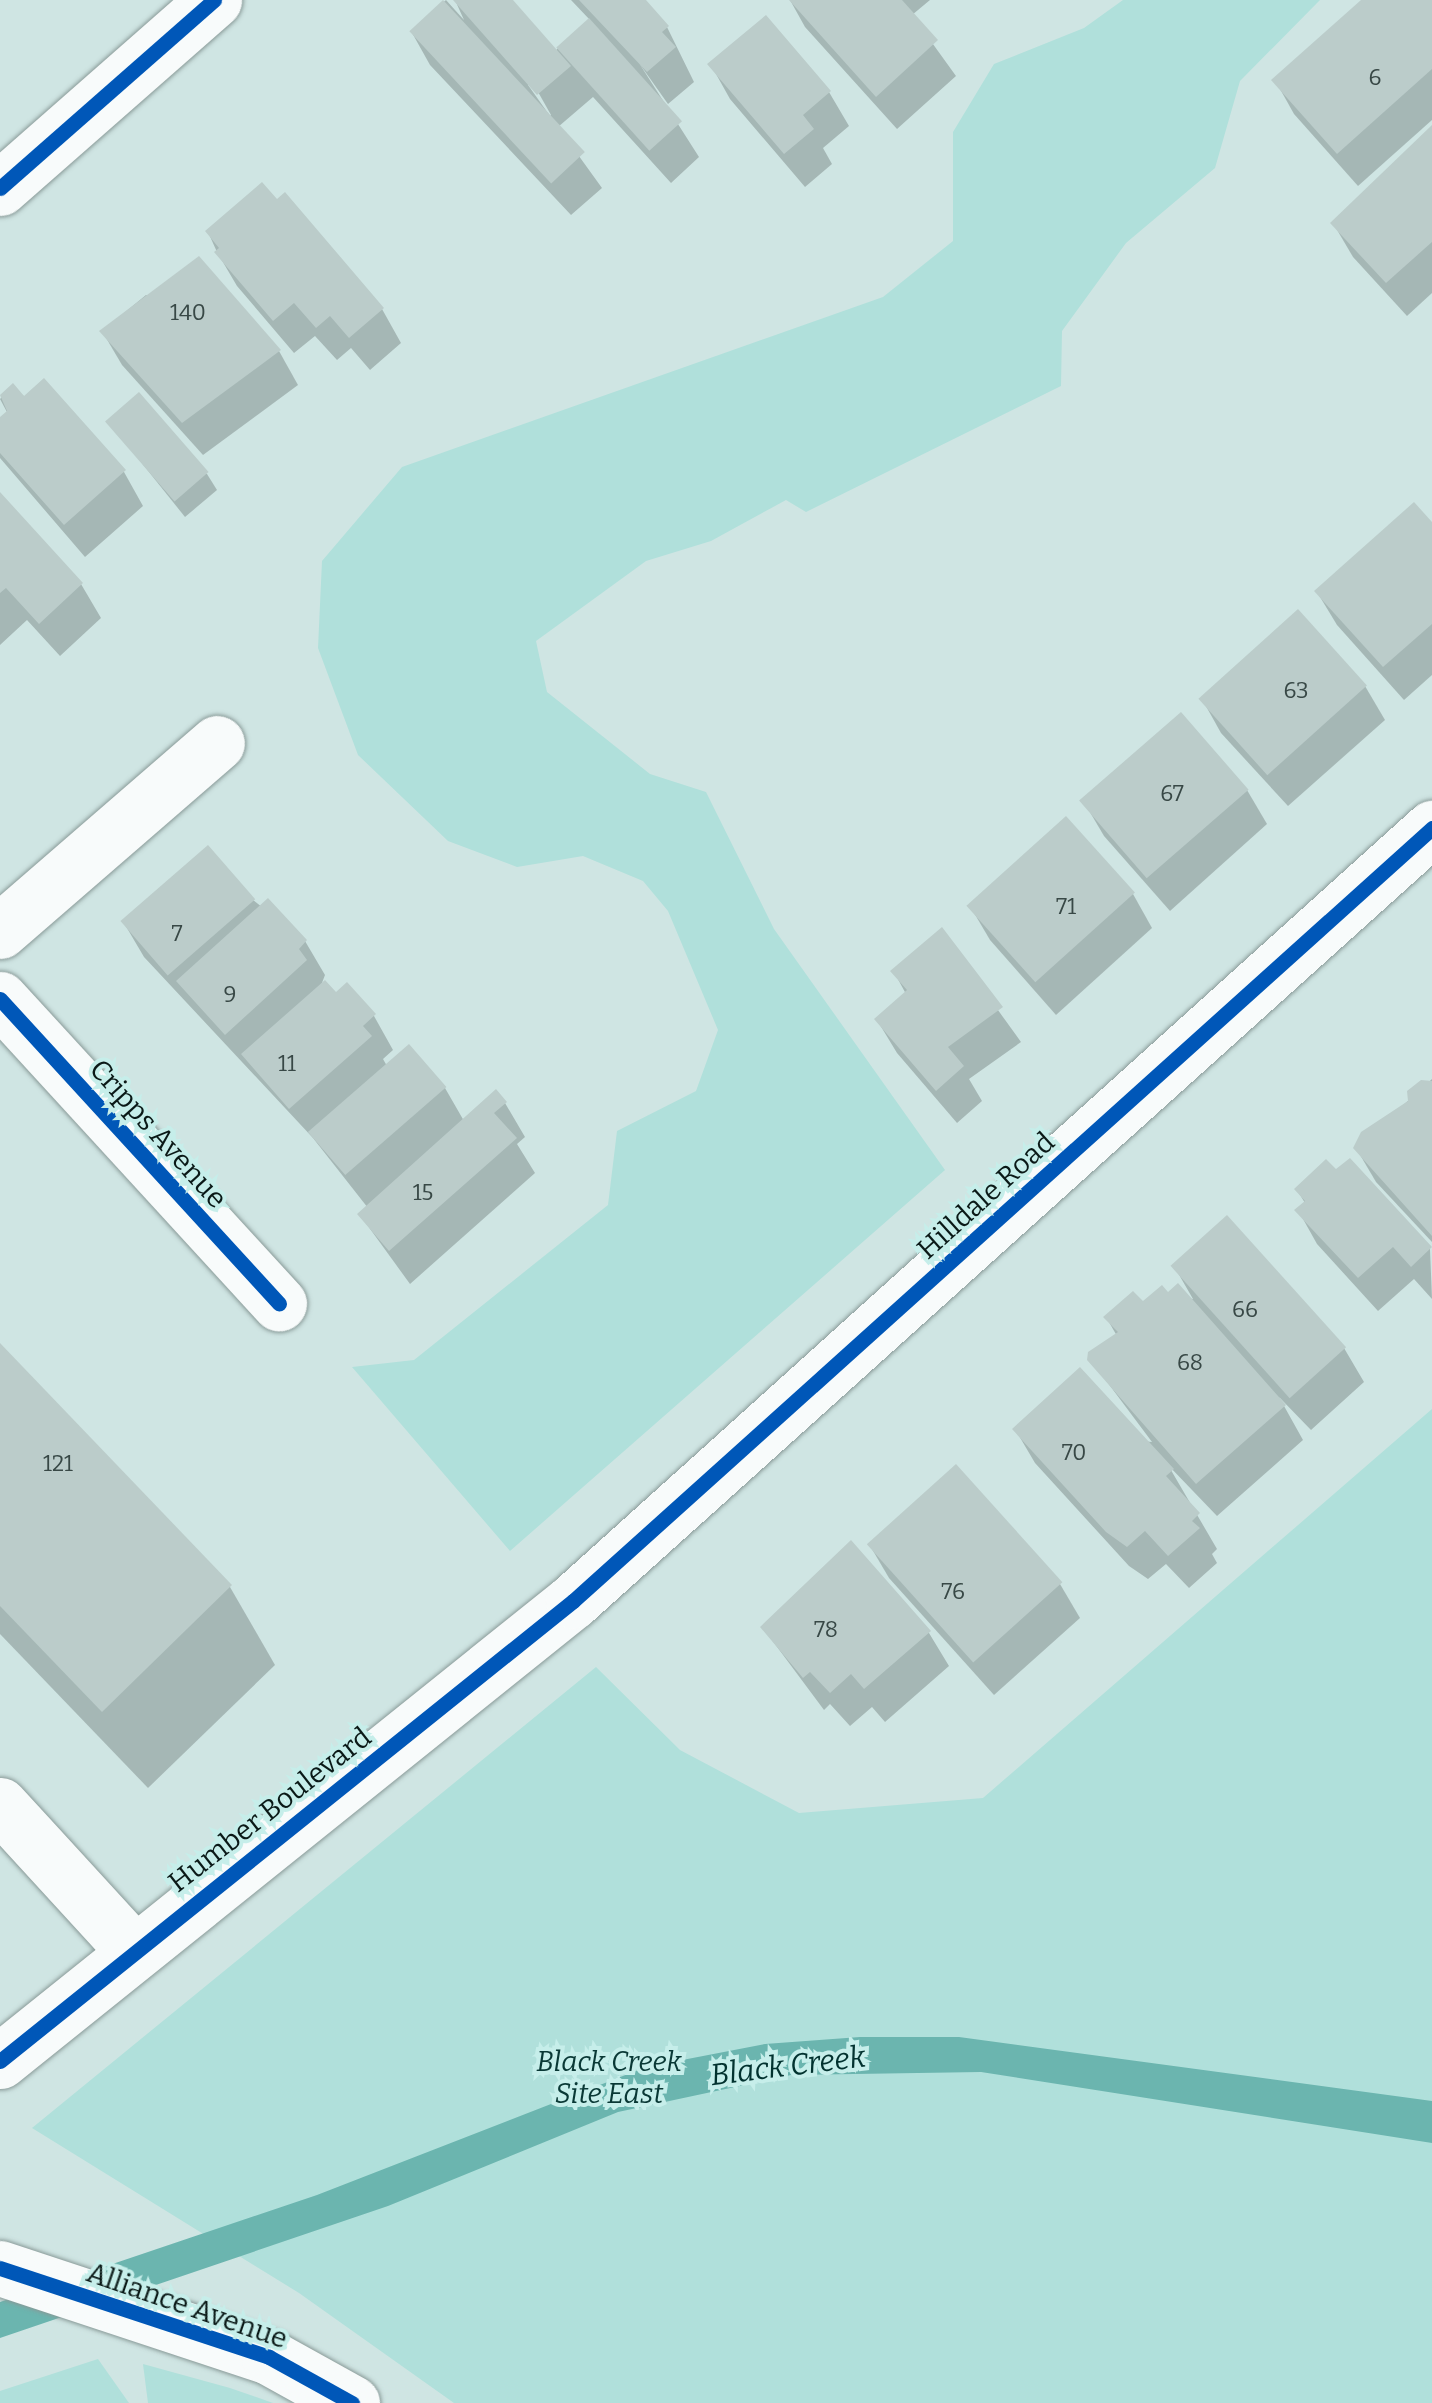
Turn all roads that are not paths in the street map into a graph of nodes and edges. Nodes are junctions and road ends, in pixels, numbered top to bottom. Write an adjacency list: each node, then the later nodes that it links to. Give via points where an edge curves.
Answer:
1 (214, 0): 2 (street)
2 (0, 188)
3 (217, 743): 5 (street)
4 (1432, 828): 8 (street, Hilldale Road)
5 (0, 931)
6 (0, 999): 7 (street, Cripps Avenue)
7 (278, 1303)
8 (573, 1601): 10 (street, Humber Boulevard)
9 (0, 1806): 10 (street)
10 (134, 1950): 11 (street, Humber Boulevard)
11 (0, 2062)
12 (0, 2268): 13 (street, Alliance Avenue, via 269,2357)
13 (352, 2403)

